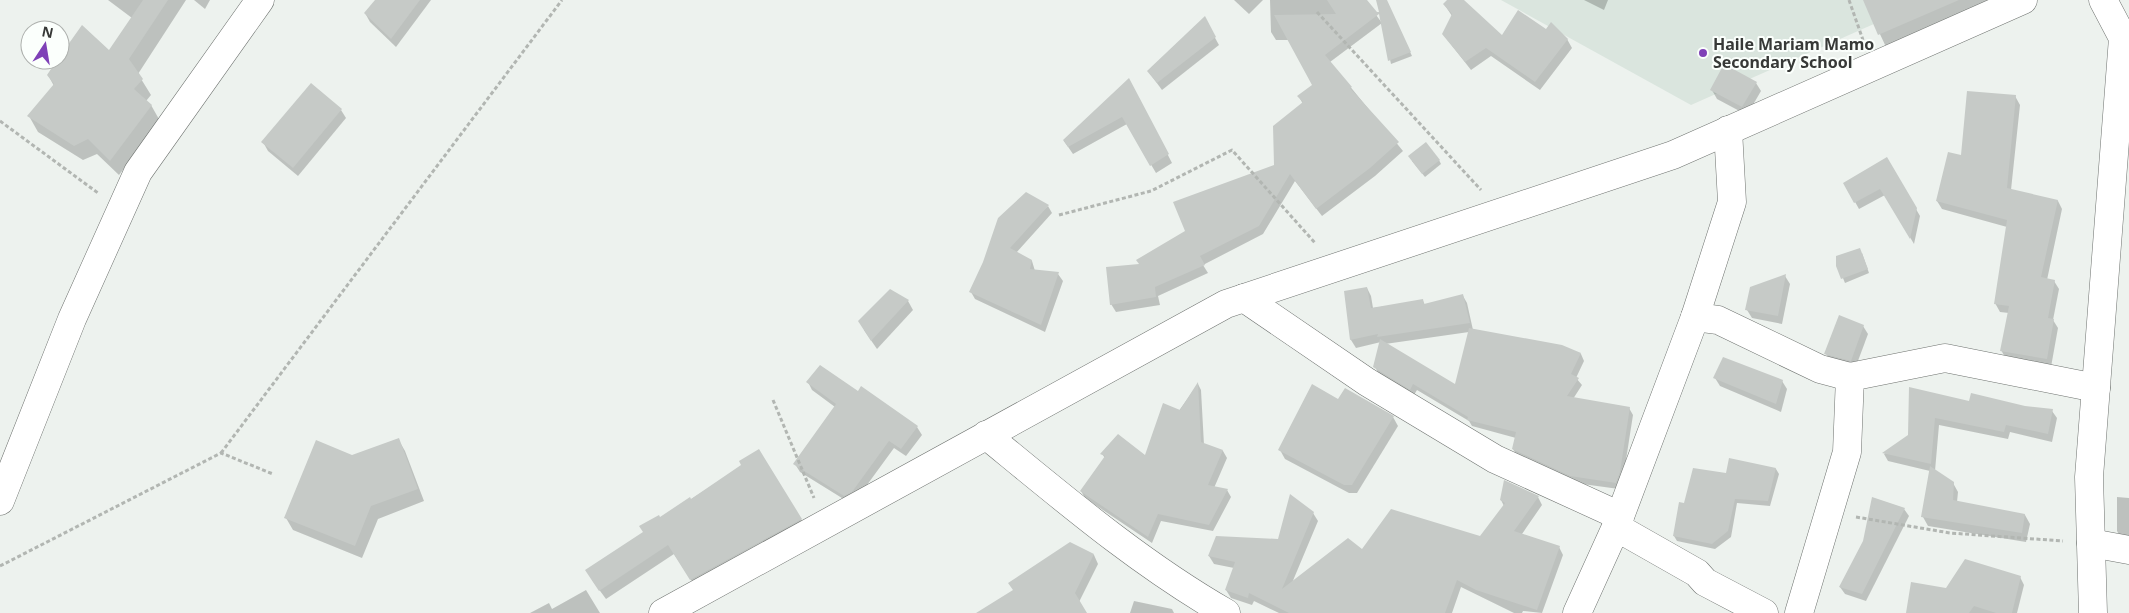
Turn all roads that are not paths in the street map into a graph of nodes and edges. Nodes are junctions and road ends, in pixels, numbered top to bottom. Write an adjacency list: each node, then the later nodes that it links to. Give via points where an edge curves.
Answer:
1 (260, 0): 10 (street, via 138,172 72,319)
2 (2023, 0): 4 (street)
3 (2103, 0): 8 (street, via 2123,38)
4 (1728, 130): 5 (street, via 1672,156); 6 (street, via 1732,202)
5 (1244, 298): 9 (street, via 1226,304); 11 (street, via 1367,382 1495,459)
6 (1695, 317): 7 (street, via 1718,320 1820,370); 11 (street)
7 (1850, 377): 8 (street, via 1945,358); 18 (street, via 1847,452)
8 (2096, 388): 12 (street, via 2089,477)
9 (986, 434): 14 (street); 15 (street, via 1104,532)
10 (0, 501)
11 (1618, 521): 16 (street); 17 (street, via 1697,573 1705,582)
12 (2091, 543): 13 (street); 19 (street)
13 (2129, 550)
14 (663, 613)
15 (1226, 613)
16 (1577, 613)
17 (1764, 613)
18 (1799, 613)
19 (2094, 613)

